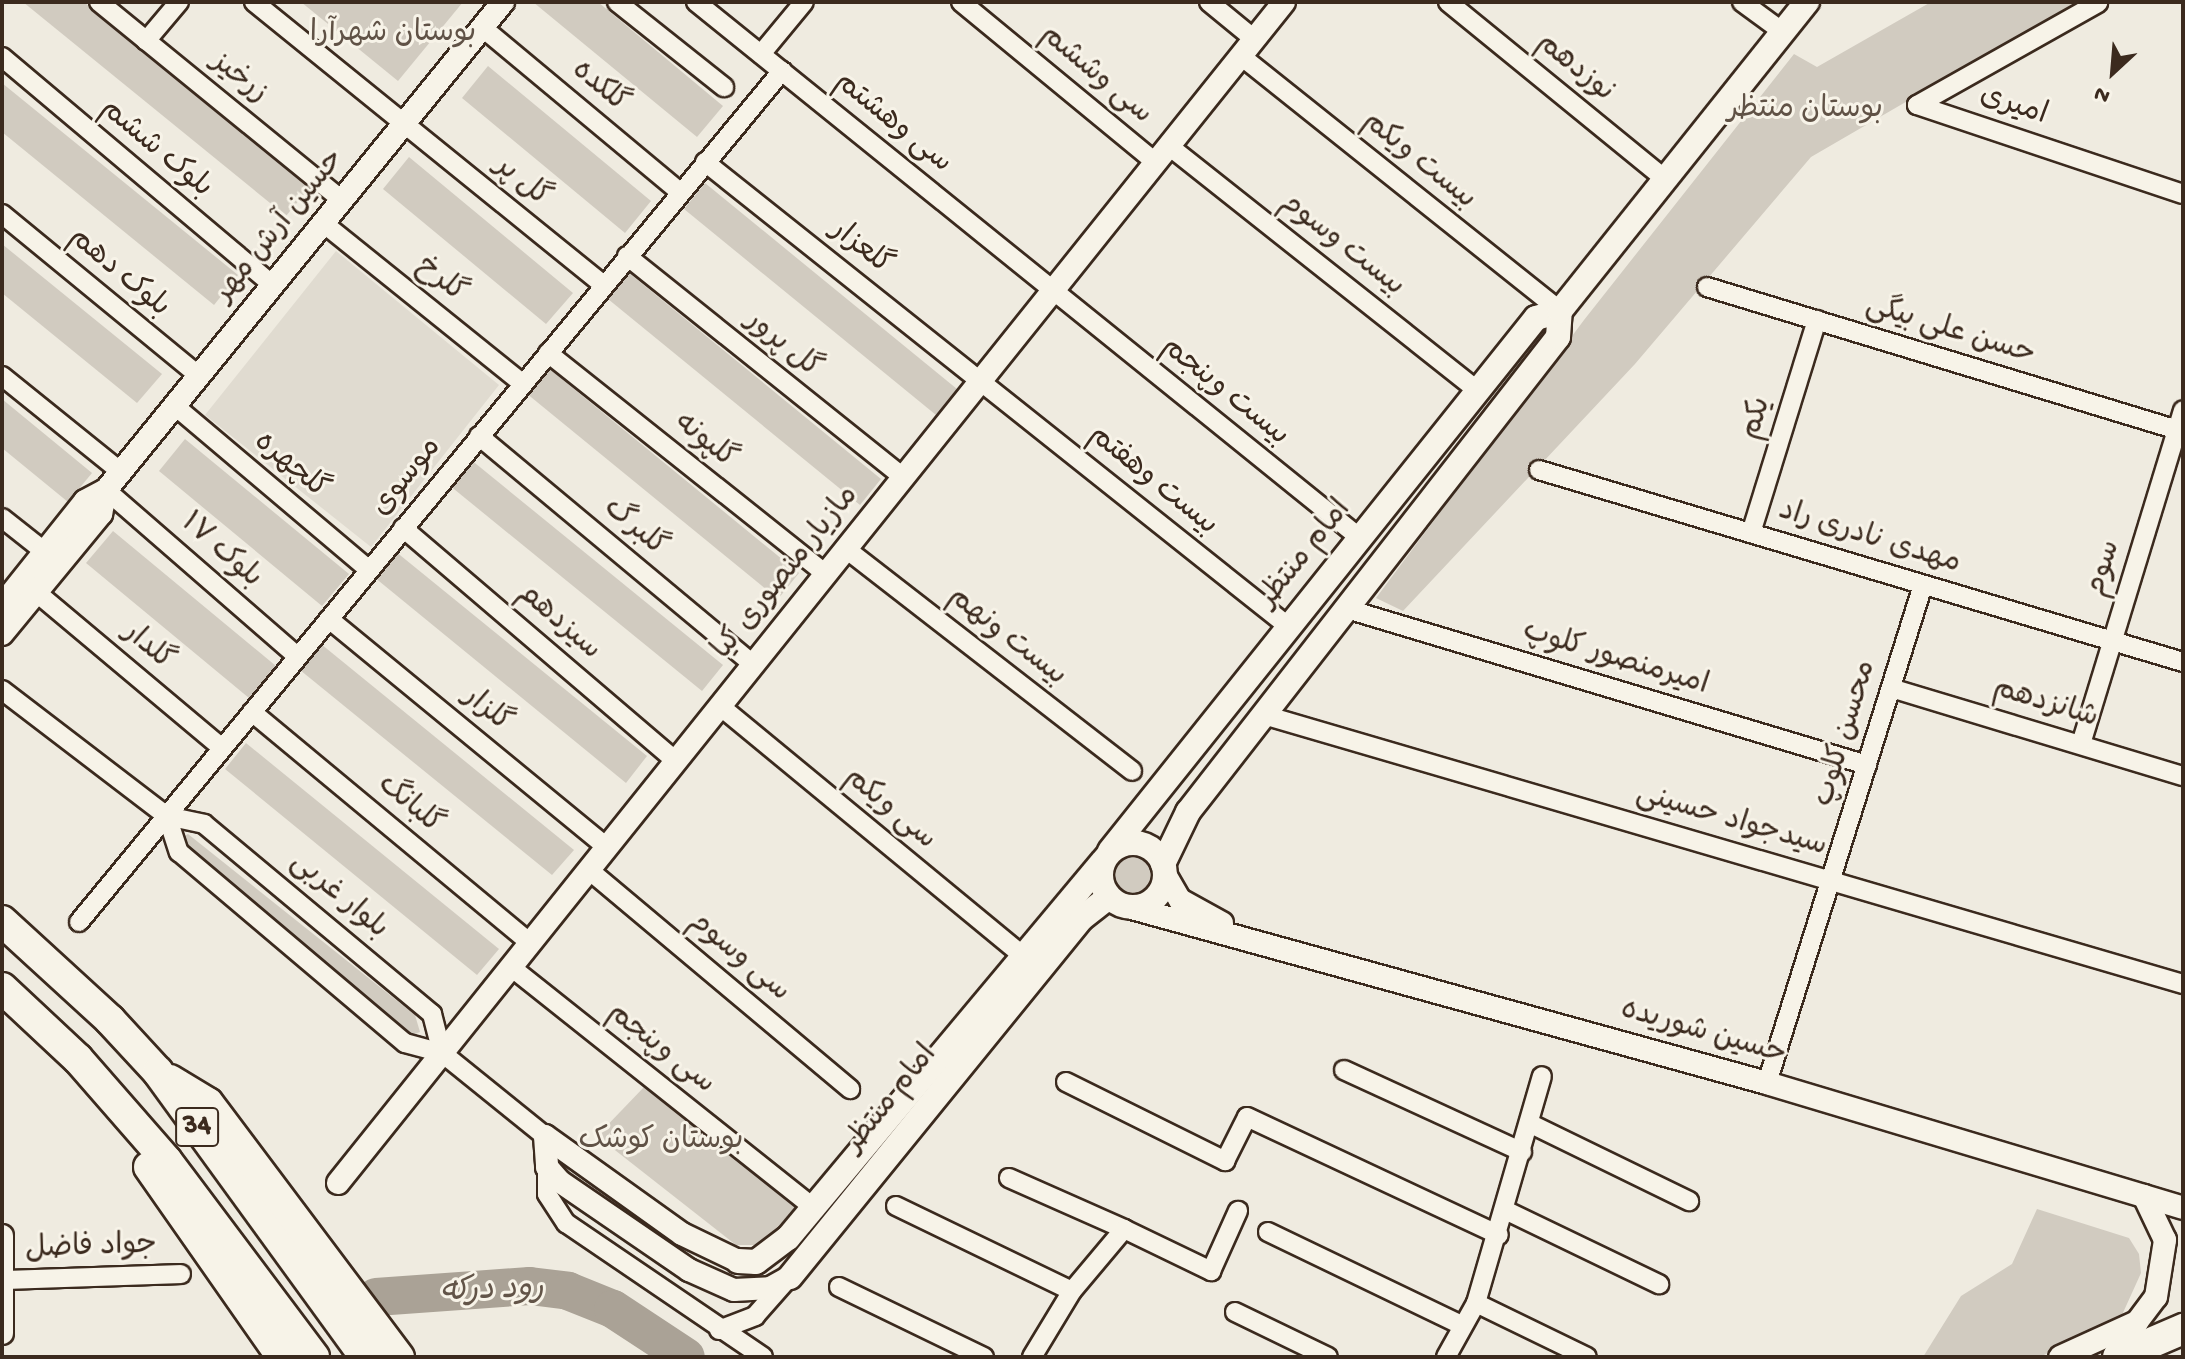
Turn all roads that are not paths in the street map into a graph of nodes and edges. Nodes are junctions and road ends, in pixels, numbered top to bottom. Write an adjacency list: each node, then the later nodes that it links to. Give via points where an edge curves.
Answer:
1 (99, 2): 17 (street, زرخیز)
2 (179, 2): 17 (street)
3 (254, 2): 23 (street, گل پر)
4 (503, 2): 15 (street, حسین آرش مهر)
5 (617, 2): 22 (street)
6 (696, 2): 19 (street, سی وهشتم)
7 (804, 2): 19 (street)
8 (961, 2): 24 (street, سی وششم)
9 (1209, 2): 18 (street, بیست ویکم)
10 (1284, 2): 18 (street, مازیار منصوری کیا)
11 (1448, 2): 26 (street, نوزدهم)
12 (1742, 2): 16 (street)
13 (1807, 2): 16 (main road, امام منتظر)
14 (2098, 3): 28 (street, امیری, via 1917,105)
15 (483, 28): 23 (street, حسین آرش مهر); 27 (street, گلکده)
16 (1783, 32): 26 (main road, امام منتظر)
17 (146, 41): 29 (street, زرخیز)
18 (1248, 48): 24 (street, مازیار منصوری کیا); 37 (street, بیست ویکم)
19 (761, 54): 21 (street, سی وهشتم)
20 (2, 57): 33 (street, بلوک ششم)
21 (782, 71): 25 (street, موسوی); 36 (street, سی وهشتم)
22 (724, 87)
23 (404, 124): 29 (street, حسین آرش مهر); 34 (street, گل پر)
24 (1162, 154): 36 (street, مازیار منصوری کیا); 44 (street, بیست وسوم)
25 (705, 162): 27 (street, موسوی); 42 (street, گلعزار)
26 (1665, 179): 37 (main road, امام منتظر)
27 (680, 192): 32 (street, موسوی)
28 (2183, 194)
29 (342, 200): 31 (street, حسین آرش مهر)
30 (2, 214): 41 (street, بلوک دهم)
31 (323, 223): 33 (street, حسین آرش مهر); 43 (street, گلرخ)
32 (627, 256): 34 (street, موسوی); 51 (street, گل پرور)
33 (273, 285): 41 (street, حسین آرش مهر)
34 (603, 285): 39 (street, موسوی)
35 (1707, 287): 38 (street, حسن علی بیگی)
36 (1053, 290): 42 (street, مازیار منصوری کیا); 56 (street, بیست وپنجم)
37 (1560, 311): 44 (main road, امام منتظر, via 1536,318); 64 (main road, امام منتظر, via 1558,337)
38 (1817, 320): 47 (street, حسن علی بیگی); 55 (street, یکم)
39 (548, 353): 43 (street, موسوی); 60 (street, گلپونه)
40 (2, 376): 50 (street)
41 (199, 376): 45 (street, حسین آرش مهر)
42 (981, 381): 51 (street, مازیار منصوری کیا); 66 (street, بیست وهفتم)
43 (522, 383): 48 (street, موسوی)
44 (1478, 391): 56 (main road, امام منتظر)
45 (175, 406): 50 (street, حسین آرش مهر); 59 (street, گلچهره)
46 (2183, 410): 47 (street, سوم)
47 (2180, 431): 68 (street, سوم)
48 (479, 436): 54 (street, موسوی); 71 (street, گلبرگ)
49 (1539, 470): 55 (street, مهدی نادری راد)
50 (121, 472): 52 (street, حسین آرش مهر)
51 (903, 477): 57 (street, مازیار منصوری کیا)
52 (106, 490): 58 (street, حسین آرش مهر, via 85,501); 62 (street, حسین آرش مهر, via 101,514); 69 (street, بلوک ۱۷)
53 (2, 518): 58 (street)
54 (403, 528): 59 (street, موسوی); 79 (street, سیزدهم)
55 (1751, 533): 61 (street, مهدی نادری راد)
56 (1360, 538): 66 (main road, امام منتظر)
57 (846, 549): 60 (street, مازیار منصوری کیا); 81 (street, بیست ونهم)
58 (45, 552): 63 (street, حسین آرش مهر)
59 (369, 570): 65 (street, موسوی)
60 (826, 574): 71 (street, مازیار منصوری کیا)
61 (1923, 585): 68 (street, مهدی نادری راد); 72 (street, محسن کلوپ)
62 (36, 592): 67 (street, حسین آرش مهر); 78 (street, گلدار)
63 (2, 605)
64 (1347, 609): 76 (main road, امام منتظر); 80 (street, امیرمنصور کلوپ)
65 (329, 619): 69 (street, موسوی); 84 (street, گلزار)
66 (1289, 627): 85 (main road, امام منتظر)
67 (2, 634)
68 (2113, 641): 70 (street, مهدی نادری راد); 77 (street, سوم)
69 (298, 657): 75 (street, موسوی)
70 (2183, 662)
71 (753, 664): 74 (street, مازیار منصوری کیا)
72 (1891, 688): 77 (street, شانزدهم); 80 (street, محسن کلوپ)
73 (2, 690): 83 (street, بلوار غربی)
74 (720, 706): 79 (street, مازیار منصوری کیا); 95 (street, سی ویکم)
75 (252, 712): 78 (street, موسوی); 94 (street, گلبانگ)
76 (1264, 715): 87 (main road, امام منتظر, via 1188,812); 88 (street, سیدجواد حسینی)
77 (2081, 744): 82 (street, شانزدهم)
78 (222, 748): 83 (street, موسوی)
79 (676, 761): 84 (street, مازیار منصوری کیا)
80 (1867, 765): 88 (street, محسن کلوپ)
81 (1132, 771)
82 (2183, 776)
83 (167, 816): 92 (street, موسوی); 99 (street, via 179,852 405,1043); 99 (street, بلوار غربی, via 204,824 432,1014)
84 (607, 847): 86 (street, مازیار منصوری کیا)
85 (1106, 856): 87 (main road, via 1121,844 1146,845); 89 (main road, via 1102,887); 95 (main road, امام منتظر)
86 (589, 870): 94 (street, مازیار منصوری کیا); 105 (street, سی وسوم)
87 (1164, 870): 90 (main road, via 1155,899); 93 (street, حسین شوریده, via 1180,900)
88 (1831, 880): 97 (street, سیدجواد حسینی); 104 (street, محسن کلوپ)
89 (1109, 897): 90 (main road); 126 (main road, امام منتظر, via 1082,918)
90 (1132, 908): 93 (street, حسین شوریده)
91 (2, 921): 101 (highway, 34)
92 (79, 922)
93 (1244, 935): 104 (street, حسین شوریده)
94 (530, 943): 96 (street, مازیار منصوری کیا)
95 (1023, 956): 116 (main road, امام منتظر)
96 (511, 967): 99 (street, مازیار منصوری کیا); 116 (street, سی وپنجم)
97 (2183, 984)
98 (2, 988): 106 (highway, 34)
99 (442, 1053): 108 (street); 112 (street, مازیار منصوری کیا)
100 (1344, 1070): 109 (street)
101 (158, 1072): 139 (highway, 34); 140 (highway, via 208,1103)
102 (1542, 1076): 107 (street)
103 (1066, 1082): 122 (street, via 1225,1161 1247,1117)
104 (1767, 1083): 113 (street, حسین شوریده)
105 (850, 1089)
106 (111, 1095): 137 (highway, via 155,1177); 138 (highway, 34)
107 (1531, 1124): 109 (street); 114 (street)
108 (545, 1136): 110 (street); 124 (street, via 682,1234)
109 (1522, 1152): 119 (street)
110 (547, 1167): 126 (street, via 605,1215 718,1284 757,1290); 135 (street, via 547,1194 566,1223)
111 (1009, 1178): 120 (street)
112 (338, 1183)
113 (2144, 1196): 117 (street, حسین شوریده); 147 (street, via 2165,1240 2156,1297 2137,1322)
114 (1689, 1201)
115 (896, 1206): 130 (street)
116 (813, 1207): 124 (main road, امام منتظر, via 771,1255 756,1262)
117 (2183, 1208)
118 (1238, 1211): 120 (street, via 1211,1271)
119 (1507, 1211): 122 (street); 128 (street)
120 (1124, 1229): 130 (street)
121 (1268, 1232): 133 (street)
122 (1499, 1235): 131 (street)
123 (2, 1236): 127 (street)
124 (738, 1261)
125 (181, 1274): 127 (street, جواد فاضل)
126 (790, 1277): 135 (street, امام منتظر, via 755,1316)
127 (3, 1280): 136 (street)
128 (1659, 1284)
129 (839, 1287): 142 (street)
130 (1072, 1291): 143 (street)
131 (1476, 1303): 133 (street); 146 (street)
132 (1235, 1312): 144 (street)
133 (1463, 1326): 145 (street)
134 (2183, 1329): 148 (highway)
135 (719, 1330): 141 (street)
136 (2, 1333)
137 (282, 1357)
138 (314, 1357)
139 (365, 1357)
140 (399, 1357)
141 (763, 1357)
142 (984, 1357)
143 (1032, 1357)
144 (1328, 1357)
145 (1446, 1357)
146 (1587, 1357)
147 (2060, 1357)
148 (2118, 1357)

